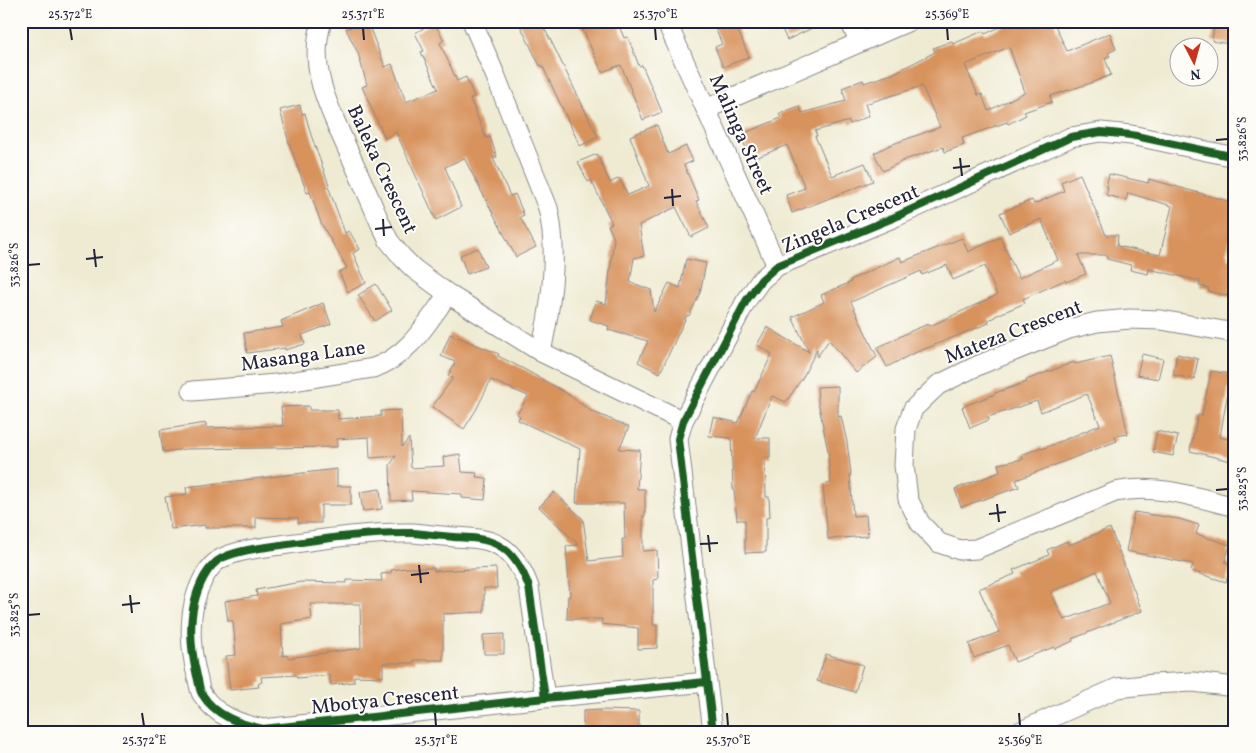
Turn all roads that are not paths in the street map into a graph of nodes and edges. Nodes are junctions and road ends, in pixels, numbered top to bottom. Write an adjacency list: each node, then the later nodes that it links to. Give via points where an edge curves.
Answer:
1 (322, 21): 10 (street, Baleka Crescent, via 316,53 323,94 381,225 402,257)
2 (472, 21): 12 (street, via 552,225 553,285)
3 (666, 21): 7 (street, Malinga Street)
4 (850, 21): 6 (street)
5 (909, 21): 6 (street)
6 (859, 42): 7 (street)
7 (706, 109): 9 (street, Malinga Street)
8 (1235, 157): 9 (street, Zingela Crescent, via 1131,135 1101,132 1071,137 895,217)
9 (777, 266): 14 (street, Zingela Crescent, via 761,280 746,301)
10 (448, 294): 12 (street, Baleka Crescent); 13 (street, Masanga Lane, via 410,344 384,365 276,384)
11 (1235, 333): 15 (street, Mateza Crescent, via 1161,320 1130,319 1069,329 938,385 913,409 906,429 904,465 908,499 920,523 939,543 960,550 976,549 1132,488)
12 (541, 352): 14 (street, Baleka Crescent)
13 (192, 391)
14 (682, 421): 16 (street, Zingela Crescent, via 679,452)
15 (1235, 507)
16 (706, 682): 18 (street, Mbotya Crescent); 19 (street, Zingela Crescent)
17 (1235, 688): 20 (street, via 1193,682 1117,688)
18 (545, 698): 18 (street, Mbotya Crescent, via 529,586 513,557 500,545 487,540 412,533 265,547 221,558 209,569 198,587 191,637 202,694 216,710 240,724 263,729)
19 (712, 732)
20 (1019, 732)

